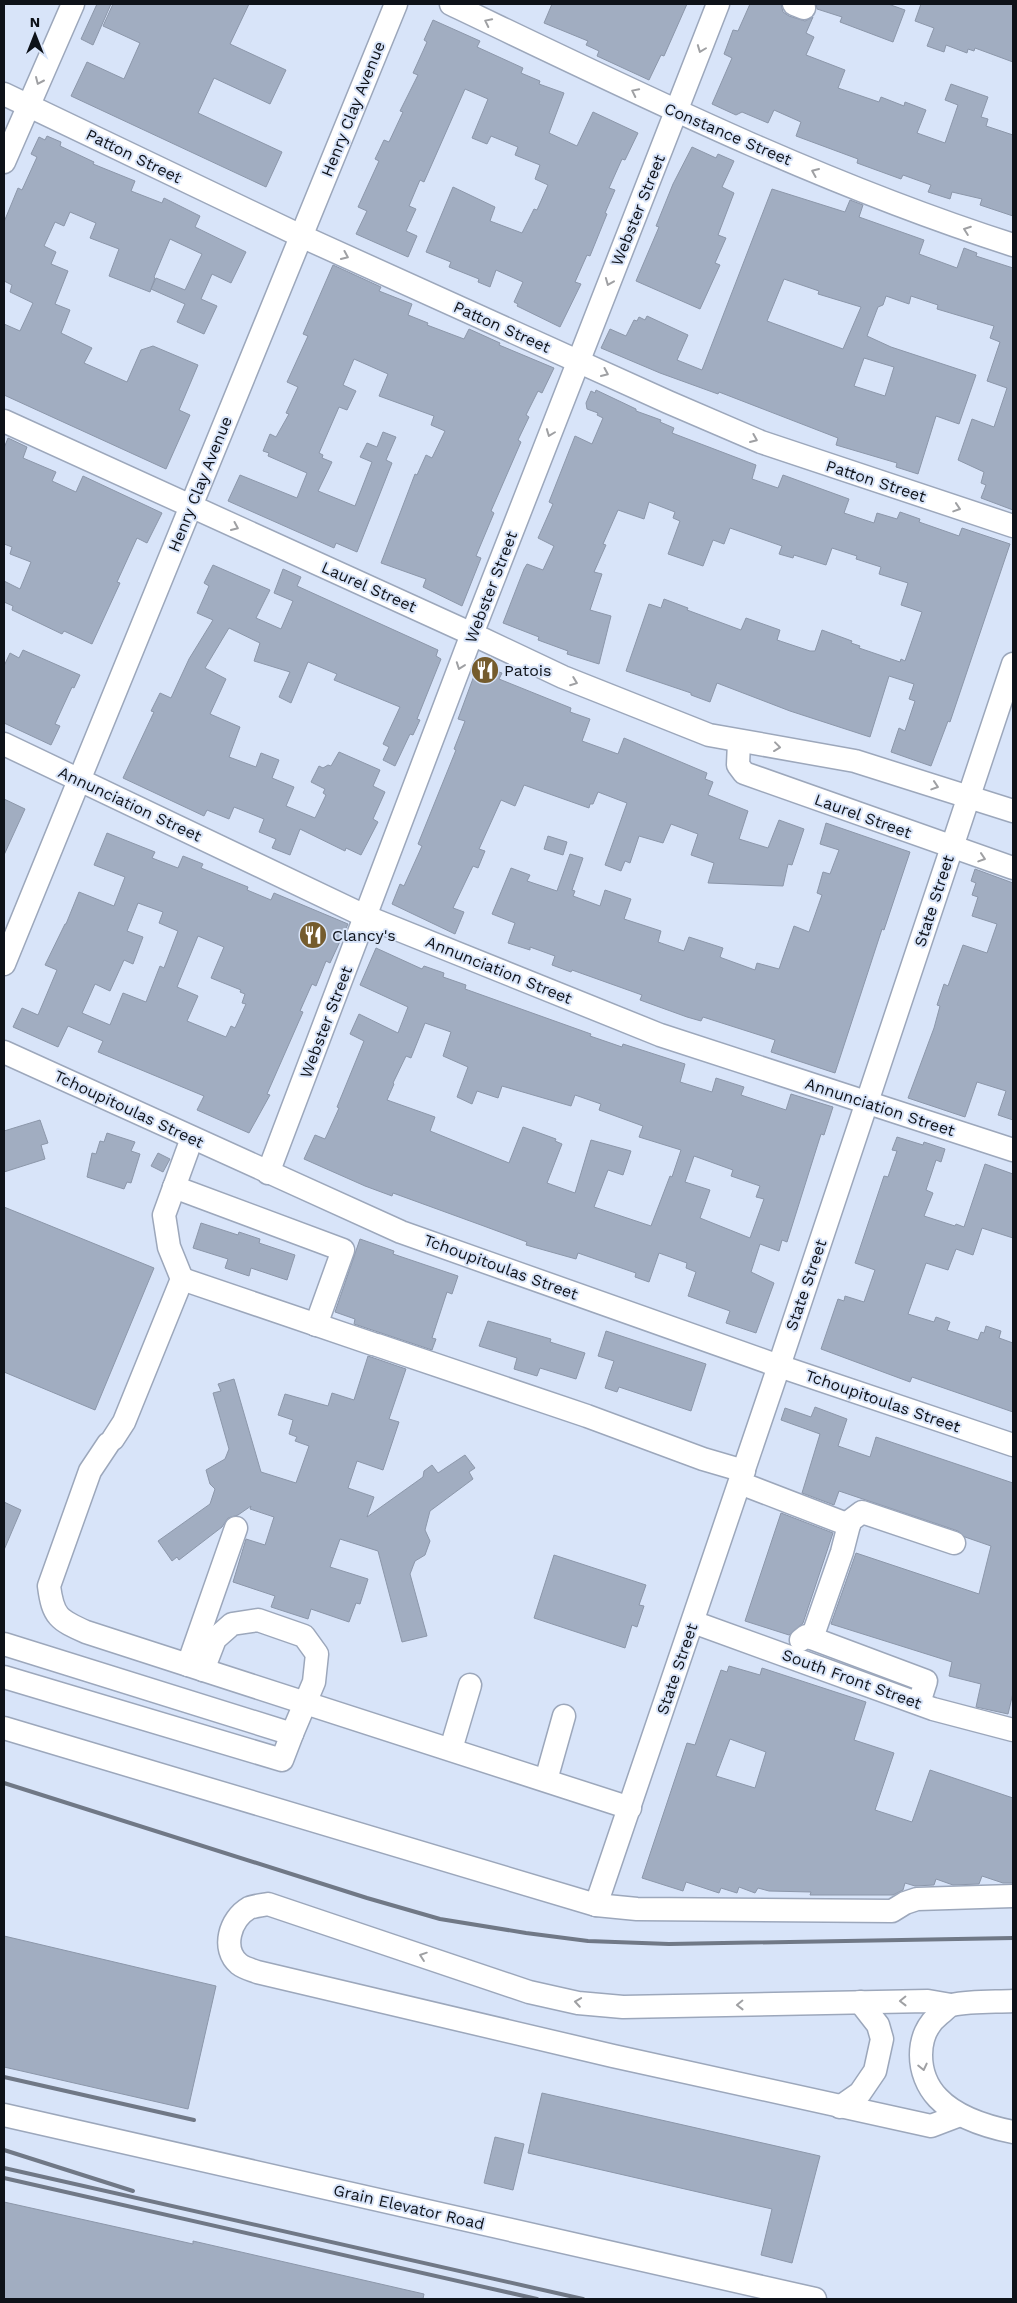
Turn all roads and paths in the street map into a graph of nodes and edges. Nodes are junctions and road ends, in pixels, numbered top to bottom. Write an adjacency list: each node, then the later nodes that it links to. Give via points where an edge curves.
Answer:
1 (73, 4): 6 (street, one-way to 6)
2 (396, 4): 9 (street, Henry Clay Avenue)
3 (451, 4): 7 (street, Constance Street, one-way to 3)
4 (718, 4): 7 (street, Webster Street, one-way to 7)
5 (4, 94): 6 (street, Patton Street)
6 (28, 106): 8 (street); 9 (street, Patton Street)
7 (676, 112): 10 (street, Constance Street, one-way to 7, via 875,197); 11 (street, Webster Street, one-way to 11)
8 (4, 162)
9 (301, 236): 11 (street, Patton Street, one-way to 11); 13 (street, Henry Clay Avenue)
10 (1013, 246)
11 (578, 361): 14 (street, Patton Street, one-way to 14, via 762,442); 15 (street, Webster Street, one-way to 15)
12 (4, 421): 13 (street, Laurel Street)
13 (190, 507): 15 (street, Laurel Street, one-way to 15); 19 (street, Henry Clay Avenue)
14 (1013, 526)
15 (472, 634): 17 (street, Laurel Street, one-way to 17, via 563,677 709,735); 24 (street, Webster Street, one-way to 24)
16 (1013, 664): 20 (street, State Street)
17 (739, 742): 20 (street, Laurel Street, one-way to 20, via 854,760); 22 (street, Laurel Street, via 738,765 744,773)
18 (4, 744): 19 (street, Annunciation Street)
19 (80, 780): 24 (street, Annunciation Street); 25 (street, Henry Clay Avenue)
20 (969, 797): 21 (street, Laurel Street); 22 (street, State Street)
21 (1013, 811)
22 (952, 848): 23 (street, Laurel Street, one-way to 23); 27 (street, State Street)
23 (1013, 868)
24 (367, 917): 27 (street, Annunciation Street, via 660,1035); 30 (street, Webster Street)
25 (4, 964)
26 (4, 1052): 28 (street, Tchoupitoulas Street)
27 (867, 1103): 29 (street, Annunciation Street); 34 (street, State Street)
28 (192, 1138): 30 (street, Tchoupitoulas Street); 31 (street)
29 (1013, 1150)
30 (268, 1173): 34 (street, Tchoupitoulas Street, via 401,1232)
31 (174, 1187): 32 (street, via 164,1215 169,1247); 33 (street, via 343,1250)
32 (182, 1279): 33 (street); 41 (street, via 124,1422 90,1471 49,1586 52,1606 61,1621)
33 (316, 1324): 36 (street, via 587,1416)
34 (779, 1366): 35 (street, Tchoupitoulas Street); 36 (street, State Street)
35 (1013, 1445)
36 (742, 1477): 37 (street); 40 (street, State Street)
37 (849, 1525): 39 (street, via 862,1512); 42 (street)
38 (236, 1528): 46 (street)
39 (954, 1543)
40 (693, 1622): 44 (street, South Front Street); 60 (street, State Street)
41 (102, 1637): 46 (street); 48 (street)
42 (819, 1641): 44 (street, via 806,1636 795,1644); 45 (street); 47 (street)
43 (4, 1644): 48 (street)
44 (789, 1657): 47 (street, South Front Street)
45 (877, 1664): 51 (street); 53 (street, via 926,1681)
46 (196, 1667): 52 (street); 52 (street, via 215,1640 232,1624 258,1620 304,1636 317,1654 314,1682)
47 (818, 1667): 51 (street, South Front Street)
48 (89, 1670): 57 (street)
49 (4, 1678): 57 (street, via 282,1760)
50 (470, 1685): 58 (street)
51 (869, 1686): 53 (street, South Front Street)
52 (307, 1702): 57 (street); 58 (street)
53 (919, 1703): 56 (street, South Front Street)
54 (564, 1716): 59 (street)
55 (4, 1728): 62 (street)
56 (1013, 1730)
57 (292, 1734)
58 (451, 1749): 59 (street)
59 (546, 1780): 60 (street)
60 (630, 1808): 62 (street, State Street)
61 (1013, 1896): 62 (street, via 918,1899 905,1902 892,1911 637,1909)
62 (596, 1905)
63 (1013, 2001): 65 (street)
64 (860, 2002): 65 (street, one-way to 64, via 928,2001); 66 (street, via 878,2025 882,2039 875,2071 860,2093); 66 (street, one-way to 66, via 623,2007 578,2003 529,1992 268,1904 250,1908 235,1920 230,1936 230,1950 239,1964 257,1972)
65 (951, 2005): 68 (street, one-way to 68, via 934,2018 922,2035 920,2054 926,2079 938,2098)
66 (840, 2107): 68 (street, via 931,2126)
67 (4, 2115): 70 (street, Grain Elevator Road)
68 (960, 2115): 69 (street)
69 (1010, 2128)
70 (815, 2299)

